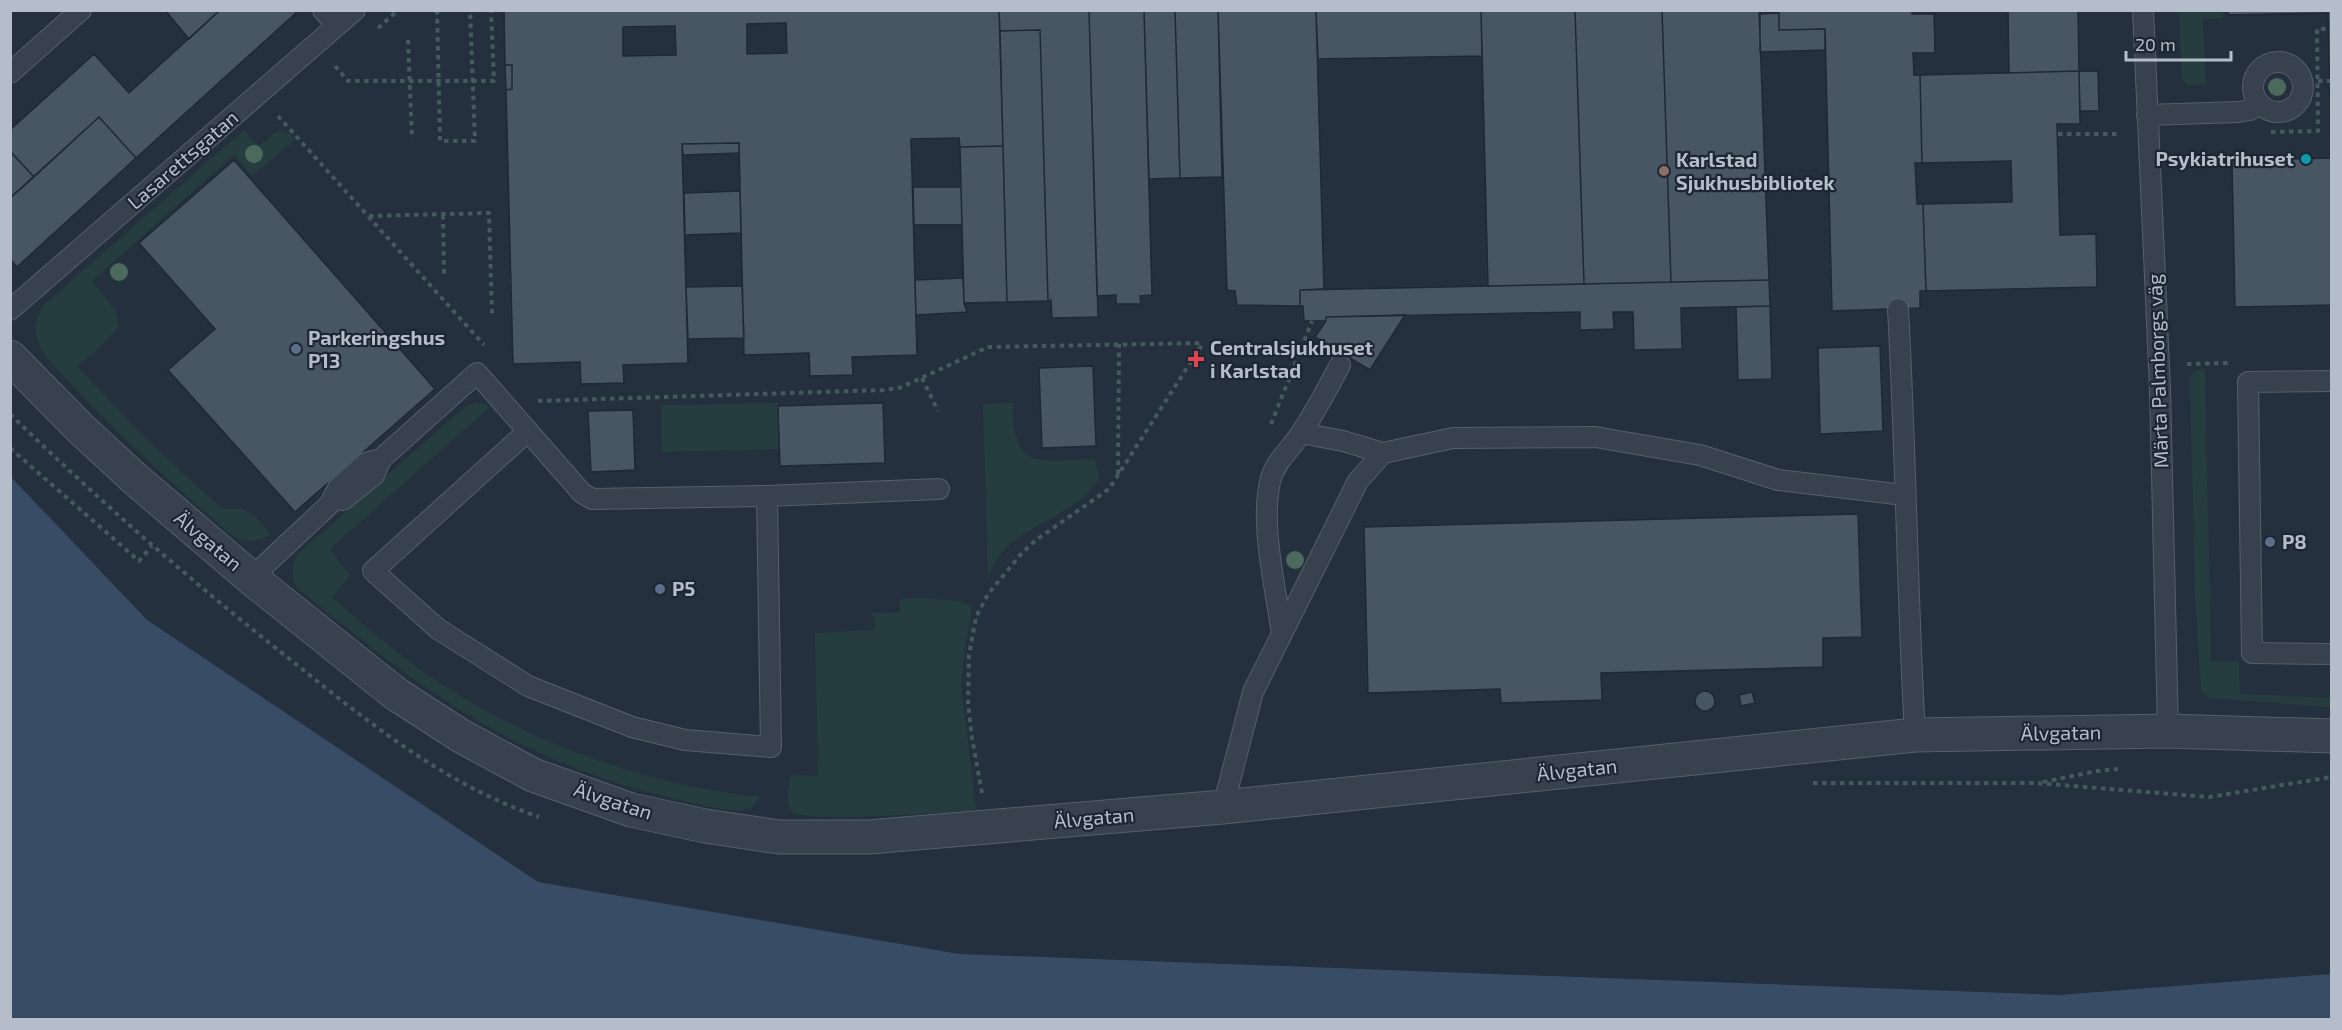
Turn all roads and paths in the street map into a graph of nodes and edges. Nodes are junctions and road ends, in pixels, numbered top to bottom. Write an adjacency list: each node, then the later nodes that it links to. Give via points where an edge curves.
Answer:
1 (81, 10): 13 (lane)
2 (323, 10): 8 (lane)
3 (356, 10): 8 (lane, Lasarettsgatan)
4 (437, 10): 15 (path)
5 (470, 10): 16 (path)
6 (491, 10): 16 (path, via 494,81)
7 (2143, 10): 20 (lane, Märta Palmborgs väg)
8 (338, 26): 29 (lane, Lasarettsgatan)
9 (2317, 29): 10 (path)
10 (2328, 29)
11 (408, 40): 14 (path)
12 (335, 66): 14 (path, via 348,81)
13 (10, 73)
14 (410, 81): 15 (path); 24 (path)
15 (439, 81): 16 (path); 16 (path, via 440,141 475,141)
16 (474, 81)
17 (2318, 81): 18 (path)
18 (2330, 81)
19 (2259, 105): 20 (lane, via 2238,112)
20 (2147, 115): 54 (lane, Märta Palmborgs väg, via 2160,389)
21 (278, 116): 26 (path)
22 (2058, 134): 23 (path)
23 (2127, 134)
24 (411, 140)
25 (443, 214): 26 (path); 27 (path); 30 (path, via 489,213)
26 (368, 216): 33 (path)
27 (444, 274)
28 (1898, 309): 48 (lane)
29 (10, 310)
30 (492, 314)
31 (1312, 321): 45 (path, via 1258,455)
32 (1119, 344): 36 (path, via 988,347); 46 (path); 46 (path, via 1203,343)
33 (487, 348)
34 (10, 357): 51 (street, Älvgatan, via 134,478)
35 (1340, 365): 42 (lane)
36 (922, 378): 38 (path, via 884,390); 39 (path)
37 (2331, 381): 53 (lane, via 2248,382 2252,653)
38 (535, 401)
39 (938, 411)
40 (10, 414): 50 (path)
41 (528, 431): 49 (lane, via 592,499); 49 (lane, via 373,571 438,629 528,686 632,727 686,740 771,747); 51 (lane, via 477,373 381,459 366,464 338,488 330,504)
42 (1301, 434): 44 (lane); 45 (lane)
43 (10, 448): 50 (path, via 139,561)
44 (1383, 453): 48 (lane, via 1453,438 1595,437 1700,455 1778,480); 52 (lane, via 1358,481)
45 (1276, 469): 52 (lane, via 1268,501 1268,533)
46 (1118, 475): 61 (path, via 1109,489 1022,553 988,594 976,617 969,655 968,703)
47 (939, 489): 49 (lane)
48 (1904, 495): 55 (lane)
49 (767, 496)
50 (153, 546): 63 (path, via 372,725 442,770 517,810)
51 (251, 578): 62 (street, Älvgatan, via 396,694 461,736 533,775 631,810 779,837 869,837)
52 (1282, 634): 62 (lane, via 1253,692)
53 (2331, 654)
54 (2168, 731): 55 (street, Älvgatan); 56 (street, Älvgatan)
55 (1915, 735): 62 (street, Älvgatan)
56 (2331, 736)
57 (2120, 769): 60 (path)
58 (2331, 777): 60 (path, via 2209,797)
59 (1813, 783): 60 (path)
60 (2036, 783)
61 (982, 795)
62 (1223, 807)
63 (548, 820)

